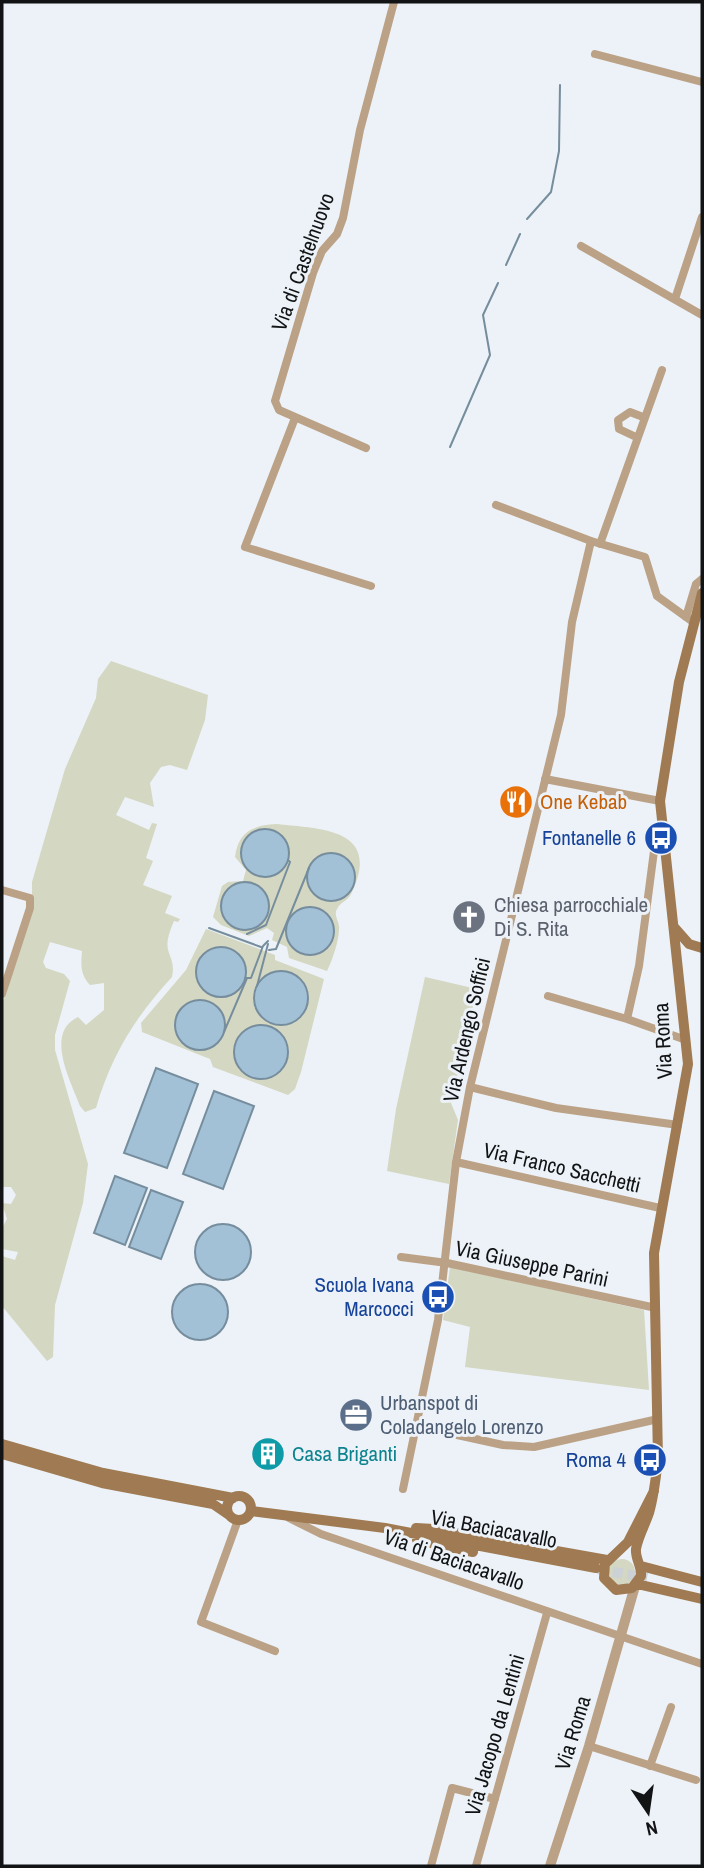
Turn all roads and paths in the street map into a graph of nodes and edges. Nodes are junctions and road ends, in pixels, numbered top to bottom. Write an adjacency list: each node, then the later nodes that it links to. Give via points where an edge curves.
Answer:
1 (394, 2): 10 (street, Via di Castelnuovo, via 360,130 343,218 313,273 276,396 279,410)
2 (595, 54): 3 (street)
3 (702, 82)
4 (702, 217): 6 (street)
5 (581, 246): 6 (street)
6 (675, 299): 7 (street)
7 (702, 315)
8 (662, 370): 9 (street)
9 (643, 417): 11 (street); 11 (street, via 630,412 618,420 619,429)
10 (295, 418): 12 (street); 17 (street, via 245,547)
11 (636, 437): 15 (street)
12 (366, 448)
13 (496, 505): 14 (street)
14 (591, 541): 15 (street); 20 (street, Via Ardengo Soffici, via 572,622 561,715)
15 (600, 544): 19 (street, via 645,557 657,596)
16 (702, 579): 19 (street, via 696,584)
17 (371, 586)
18 (702, 593): 19 (main road, Via Roma)
19 (689, 620): 21 (main road, Via Roma)
20 (545, 779): 21 (street); 31 (street, Via Ardengo Soffici)
21 (660, 802): 22 (main road, Via Roma)
22 (665, 847): 24 (main road, Via Roma); 29 (street, via 654,851 639,966)
23 (2, 890): 27 (street, via 30,898)
24 (672, 918): 25 (main road, via 677,933); 26 (main road, Via Roma)
25 (698, 947): 26 (main road, via 682,951)
26 (677, 968): 30 (main road, Via Roma)
27 (2, 995)
28 (548, 996): 29 (street)
29 (627, 1018): 30 (street)
30 (686, 1040): 32 (main road, Via Roma, via 688,1072)
31 (470, 1087): 32 (street, via 556,1108); 33 (street, Via Ardengo Soffici)
32 (678, 1125): 34 (main road, Via Roma)
33 (456, 1163): 34 (street, Via Franco Sacchetti); 36 (street, Via Ardengo Soffici)
34 (660, 1208): 37 (main road, Via Roma, via 654,1253)
35 (401, 1258): 36 (street, Via Giuseppe Parini)
36 (447, 1263): 37 (street, Via Giuseppe Parini); 39 (street, Via Ardengo Soffici)
37 (656, 1308): 38 (main road, Via Roma)
38 (657, 1419): 39 (street, via 534,1447); 43 (main road, Via Roma)
39 (416, 1426): 42 (street, Via Ardengo Soffici)
40 (2, 1444): 44 (main road, via 103,1473)
41 (2, 1454): 47 (main road, via 102,1483 213,1504)
42 (403, 1489)
43 (654, 1490): 49 (main road, Via Roma, via 628,1542); 51 (main road, Via Roma, via 636,1550)
44 (233, 1498): 45 (main road, via 247,1499); 47 (main road, via 228,1506)
45 (251, 1511): 46 (main road, Via di Baciacavallo); 47 (main road, via 248,1517)
46 (277, 1512): 48 (main road, Via di Baciacavallo); 60 (street, Via di Baciacavallo, via 321,1534)
47 (234, 1517): 62 (street, via 201,1622)
48 (385, 1528): 50 (main road, via 434,1529); 52 (main road, Via Baciacavallo); 53 (main road, via 430,1544)
49 (617, 1553): 50 (main road, Via Roma); 51 (main road, via 628,1553)
50 (607, 1560): 53 (main road)
51 (639, 1563): 54 (main road); 55 (main road, Via Roma)
52 (596, 1568)
53 (604, 1578): 56 (main road)
54 (702, 1582)
55 (640, 1583): 56 (main road); 57 (main road); 58 (main road); 59 (street, Via Roma)
56 (620, 1591): 59 (street)
57 (702, 1591)
58 (702, 1599)
59 (628, 1610): 61 (street, Via Roma)
60 (547, 1613): 61 (street, Via di Baciacavallo); 68 (street, Via Jacopo da Lentini)
61 (621, 1639): 63 (street, Via di Baciacavallo); 65 (street, Via Roma)
62 (275, 1651)
63 (702, 1664)
64 (671, 1707): 66 (street)
65 (589, 1746): 66 (street); 71 (street, Via Roma)
66 (650, 1766): 67 (street)
67 (696, 1780)
68 (495, 1799): 69 (street, via 452,1788); 70 (street, Via Jacopo da Lentini)
69 (431, 1866)
70 (476, 1866)
71 (550, 1866)

